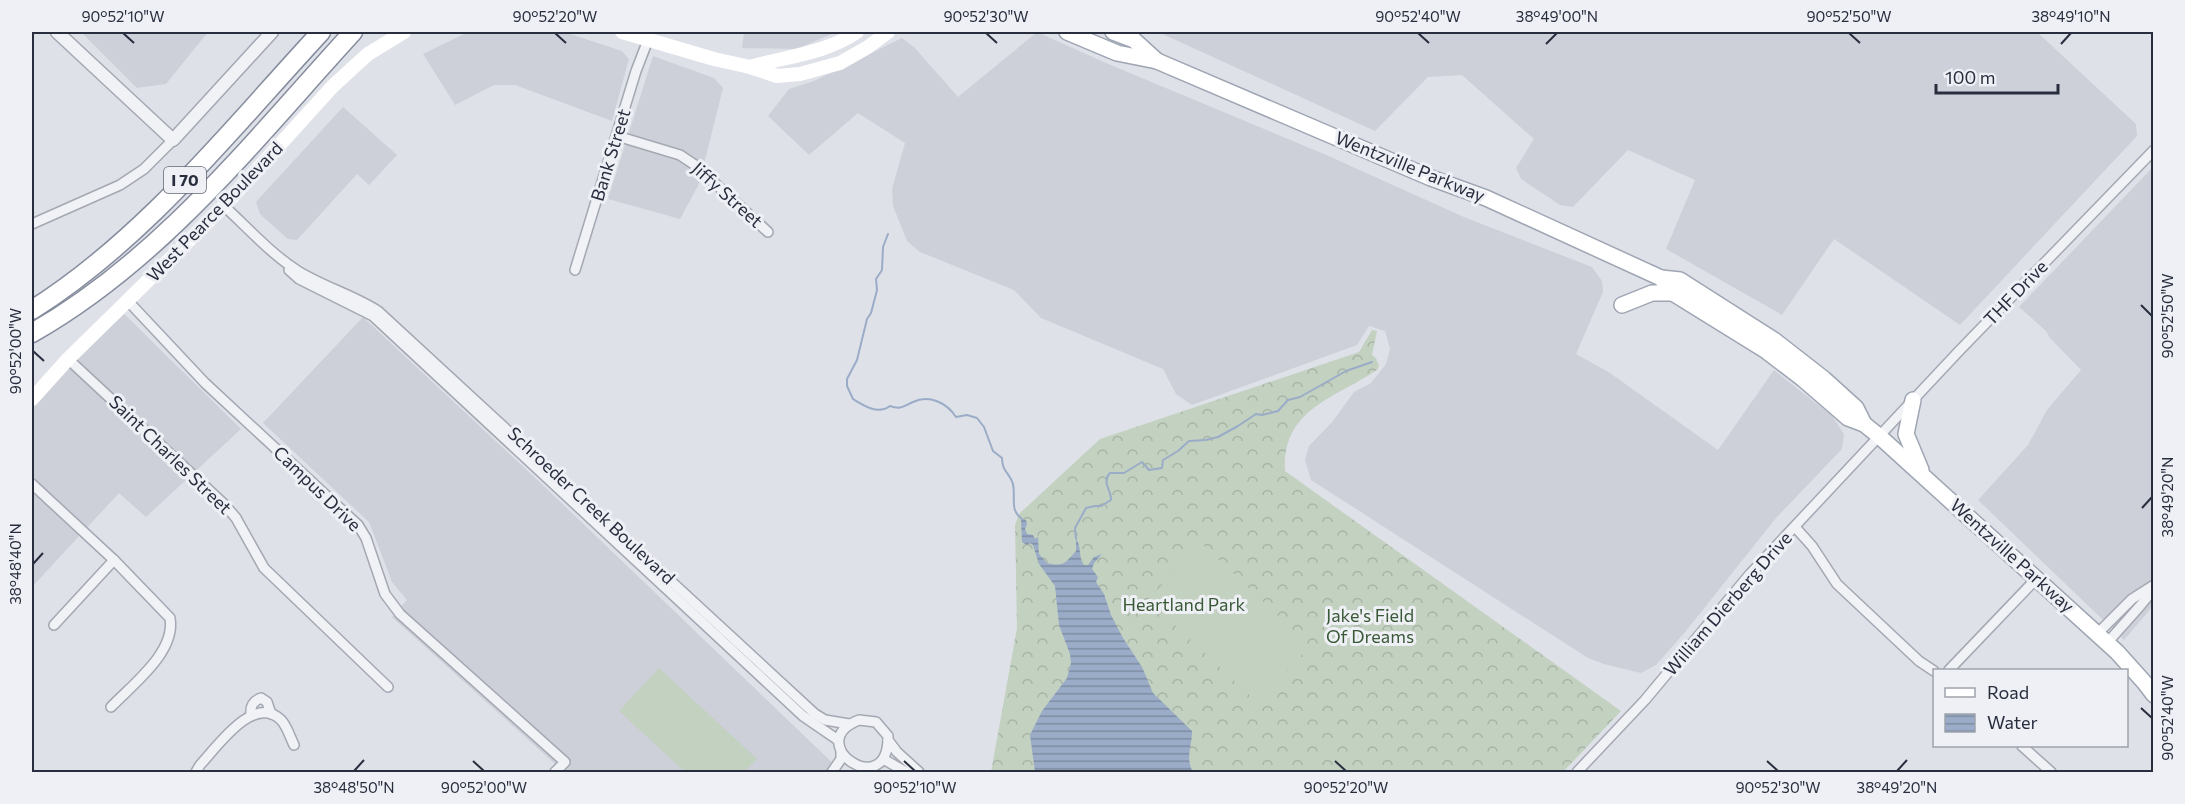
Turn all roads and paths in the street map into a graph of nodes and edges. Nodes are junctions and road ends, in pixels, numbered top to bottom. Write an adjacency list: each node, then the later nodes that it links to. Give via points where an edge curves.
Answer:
1 (57, 32): 19 (street)
2 (272, 32): 19 (street)
3 (321, 32): 30 (highway, I 70, via 143,221 90,268)
4 (404, 32): 21 (main road, West Pearce Boulevard, via 368,54 333,86)
5 (622, 32): 12 (main road)
6 (857, 32): 13 (main road)
7 (867, 32): 15 (main road, via 844,51)
8 (888, 32): 15 (main road)
9 (1067, 32): 14 (main road, Wentzville Parkway, via 1117,53)
10 (1113, 32): 14 (main road, Wentzville Parkway, via 1134,40)
11 (353, 33): 31 (highway, I 70, via 157,242 104,286)
12 (648, 40): 16 (main road); 18 (street, Bank Street)
13 (828, 47): 16 (main road); 17 (main road, via 821,60 793,66)
14 (1157, 61): 25 (main road, Wentzville Parkway, via 1486,198)
15 (840, 63): 17 (main road)
16 (750, 67): 17 (main road)
17 (784, 75)
18 (617, 136): 23 (street, Jiffy Street, via 680,155); 24 (street, Bank Street)
19 (173, 140): 22 (street, via 144,169 120,184)
20 (2154, 150): 34 (street, THF Drive)
21 (224, 206): 26 (street, Schroeder Creek Boulevard, via 299,279); 28 (main road, West Pearce Boulevard)
22 (32, 224)
23 (768, 232)
24 (575, 270)
25 (1661, 278): 27 (main road, Wentzville Parkway); 35 (main road, Wentzville Parkway, via 1680,280 1774,340 1856,408)
26 (330, 290): 52 (street, Schroeder Creek Boulevard, via 365,302 391,322 815,714); 53 (street, Schroeder Creek Boulevard, via 374,316 803,716)
27 (1673, 293): 29 (main road, via 1652,293); 35 (main road, Wentzville Parkway, via 1765,350 1848,418)
28 (129, 301): 32 (main road, West Pearce Boulevard); 61 (street, Campus Drive, via 205,383 358,525 385,594 400,614 565,762)
29 (1622, 305)
30 (32, 310)
31 (32, 333)
32 (68, 359): 33 (main road, West Pearce Boulevard); 47 (street, Saint Charles Street, via 225,505 264,568)
33 (32, 399)
34 (1913, 400): 36 (street, THF Drive); 37 (main road, via 1906,434)
35 (1863, 424): 36 (main road, Wentzville Parkway)
36 (1879, 436): 37 (main road, Wentzville Parkway); 39 (street, William Dierberg Drive)
37 (1925, 478): 41 (main road, Wentzville Parkway)
38 (32, 484): 40 (street)
39 (1795, 527): 46 (street, via 1837,584); 66 (street, William Dierberg Drive)
40 (114, 560): 43 (street); 49 (street, via 170,618 172,628 162,653)
41 (2037, 578): 44 (main road, Wentzville Parkway); 45 (street)
42 (2154, 587): 44 (street, via 2132,599)
43 (54, 625)
44 (2102, 638): 48 (main road, Wentzville Parkway)
45 (1949, 669)
46 (1933, 670)
47 (388, 687)
48 (2154, 696)
49 (111, 707)
50 (271, 714): 51 (street); 51 (street, via 261,698 251,706); 55 (street, via 283,722)
51 (251, 715): 60 (street)
52 (849, 724): 53 (street); 54 (street, via 859,720 876,722)
53 (838, 740): 57 (street)
54 (888, 740): 58 (street); 65 (street)
55 (294, 745)
56 (2023, 747): 67 (street)
57 (841, 753): 59 (street); 62 (street)
58 (885, 760): 59 (street, via 871,769); 64 (street)
59 (860, 769): 63 (street)
60 (196, 772)
61 (555, 772)
62 (832, 772)
63 (850, 772)
64 (906, 772)
65 (919, 772)
66 (1577, 772)
67 (2051, 772)

